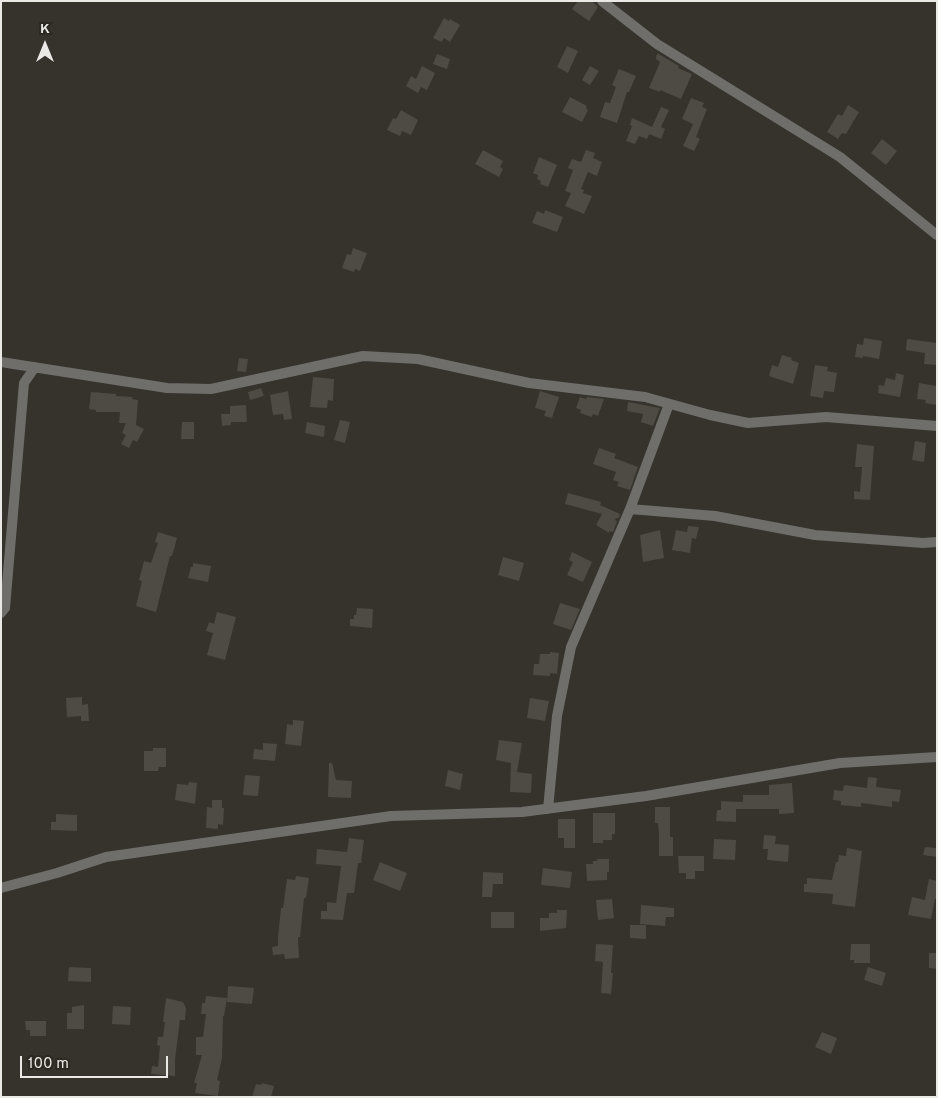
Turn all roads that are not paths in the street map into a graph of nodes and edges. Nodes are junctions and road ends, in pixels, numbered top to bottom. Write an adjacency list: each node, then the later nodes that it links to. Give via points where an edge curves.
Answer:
1 (602, 1): 2 (street, via 657,44 840,157)
2 (937, 235)
3 (1, 362): 4 (street)
4 (36, 366): 5 (street, via 167,388 211,389 363,356 418,359 529,383 645,397); 9 (street, via 24,383 5,608)
5 (670, 404): 6 (street, via 748,423 826,417); 7 (street)
6 (937, 426)
7 (630, 509): 8 (street, via 715,516 815,535); 11 (street, via 571,647 557,716)
8 (937, 542)
9 (1, 613)
10 (937, 757): 11 (street, via 840,763)
11 (548, 809): 12 (street, via 391,816 106,857)
12 (1, 888)

